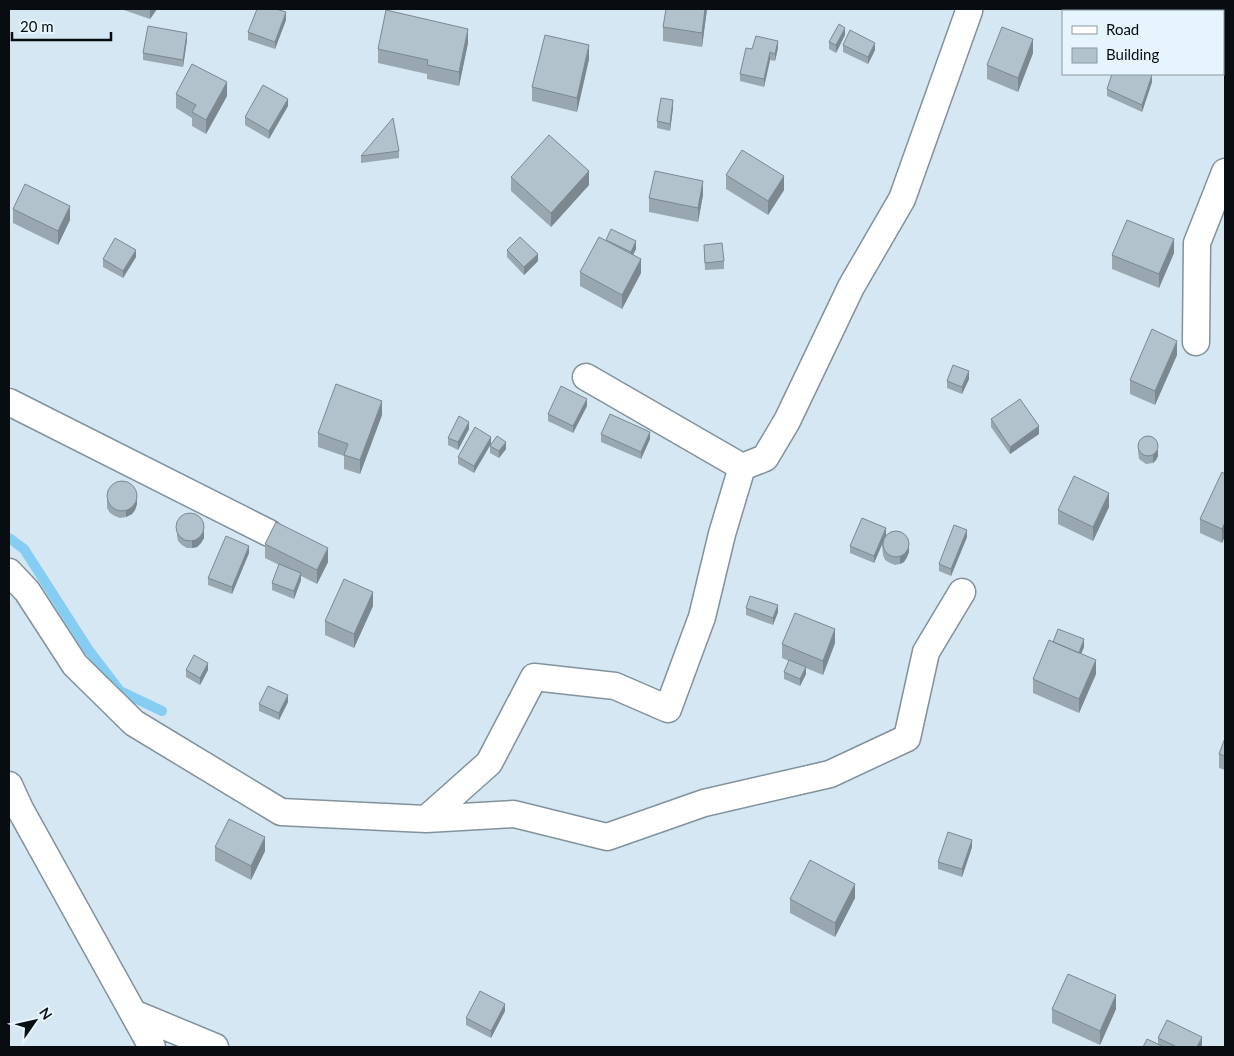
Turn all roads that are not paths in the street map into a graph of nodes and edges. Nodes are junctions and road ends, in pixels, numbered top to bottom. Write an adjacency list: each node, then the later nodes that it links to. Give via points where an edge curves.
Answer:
1 (968, 11): 6 (street, via 902,199 851,287 787,421 765,458)
2 (1225, 172): 3 (street, via 1197,243)
3 (1196, 342)
4 (586, 377): 6 (street)
5 (9, 402): 7 (street)
6 (742, 467): 11 (street, via 702,617 668,709 615,686 534,677 489,763)
7 (270, 533)
8 (9, 572): 11 (street, via 27,591 75,665 134,723 281,812)
9 (962, 592): 11 (street, via 926,652 907,738 830,774 704,804 607,838 514,814)
10 (9, 785): 12 (street)
11 (426, 819)
12 (133, 1013): 13 (street); 14 (street)
13 (152, 1047)
14 (215, 1047)

